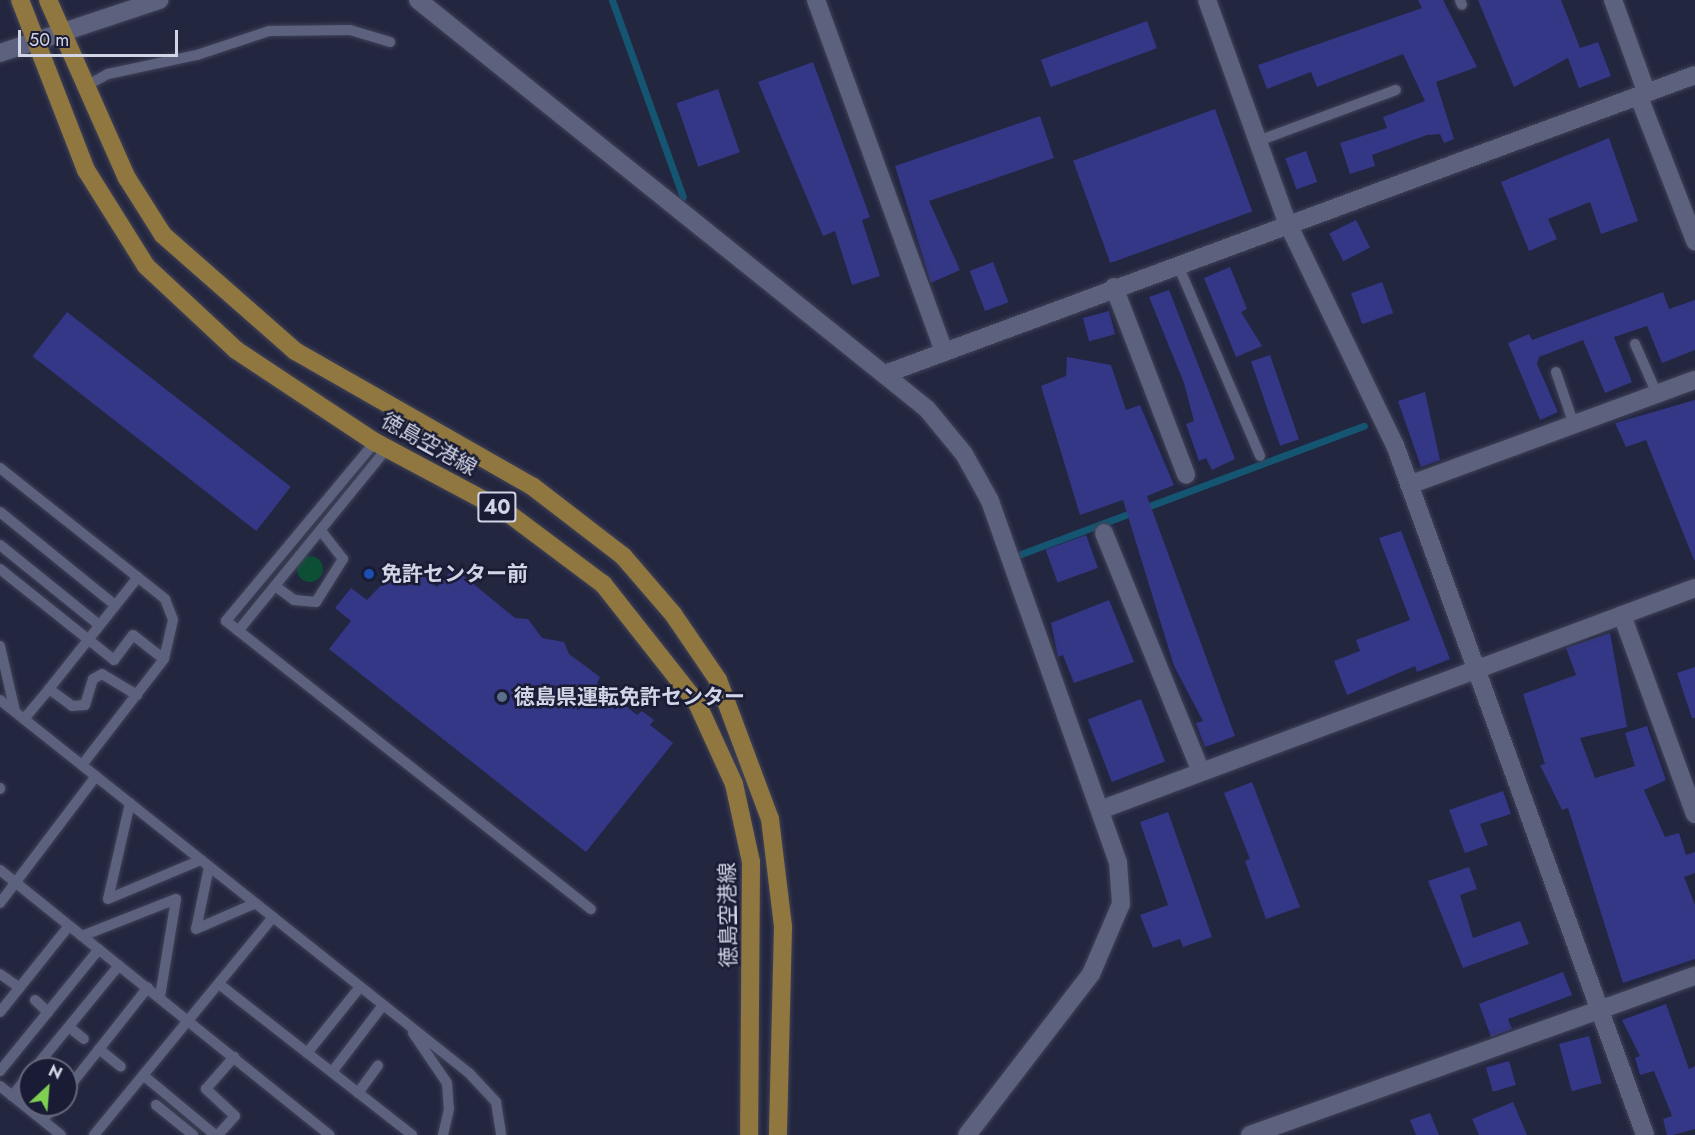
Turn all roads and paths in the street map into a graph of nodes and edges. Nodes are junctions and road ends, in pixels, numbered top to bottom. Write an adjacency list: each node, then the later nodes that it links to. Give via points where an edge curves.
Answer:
1 (20, 0): 9 (main road, 徳島空港線 / 40)
2 (48, 0): 8 (main road, 徳島空港線 / 40)
3 (159, 0): 8 (street)
4 (418, 0): 24 (street)
5 (816, 0): 22 (street)
6 (1208, 0): 16 (street)
7 (1613, 0): 15 (street)
8 (59, 32): 9 (street); 13 (main road, 徳島空港線 / 40)
9 (34, 41): 11 (street); 28 (main road, 徳島空港線 / 40, via 86,170 146,266 236,350)
10 (390, 42): 13 (lane, via 350,30 269,31 187,57 108,74)
11 (0, 53)
12 (1695, 75): 15 (street)
13 (86, 86): 114 (main road, 徳島空港線 / 40, via 127,178 179,250 295,351 532,486 623,556 718,680 770,819 783,927)
14 (1396, 90): 16 (lane)
15 (1643, 94): 17 (street); 18 (street)
16 (1258, 141): 17 (street)
17 (1287, 222): 19 (street); 32 (street)
18 (1695, 241)
19 (1177, 263): 20 (street); 29 (lane)
20 (1114, 287): 22 (street); 31 (street)
21 (1635, 345): 26 (lane)
22 (944, 351): 24 (street)
23 (1556, 372): 27 (lane)
24 (885, 374): 59 (street, via 934,418 964,454 990,501)
25 (1695, 380): 26 (street)
26 (1658, 394): 27 (street)
27 (1574, 425): 32 (street)
28 (381, 445): 34 (lane); 44 (lane, via 226,621); 113 (main road, 徳島空港線 / 40, via 508,513 603,584 697,703 734,784 752,862)
29 (1260, 456)
30 (0, 468): 38 (lane)
31 (1186, 475)
32 (1409, 485): 49 (street)
33 (0, 512): 41 (lane)
34 (320, 531): 39 (lane); 39 (lane, via 343,559 316,602 294,600)
35 (1104, 533): 56 (street)
36 (0, 545): 43 (lane)
37 (0, 569): 45 (lane)
38 (138, 577): 41 (lane); 47 (lane, via 165,599 171,612 174,632)
39 (274, 586): 44 (lane)
40 (1695, 588): 42 (street)
41 (115, 604): 43 (lane)
42 (1622, 615): 49 (street); 60 (street)
43 (99, 625): 45 (lane)
44 (238, 631): 66 (lane)
45 (88, 639): 47 (lane, via 114,660 133,635); 50 (lane)
46 (0, 647): 48 (lane)
47 (164, 659): 51 (lane)
48 (3, 669): 52 (lane)
49 (1476, 669): 56 (street); 83 (street)
50 (49, 689): 51 (lane, via 77,707 90,700 93,680 102,674); 54 (lane)
51 (137, 695): 55 (lane)
52 (7, 706): 53 (lane); 54 (lane)
53 (0, 715)
54 (24, 719): 55 (lane)
55 (82, 765): 57 (lane)
56 (1200, 770): 59 (street)
57 (96, 776): 58 (lane); 63 (lane)
58 (129, 803): 61 (lane); 61 (lane, via 108,899)
59 (1100, 810): 115 (street, via 1118,861 1121,903 1112,934 1091,974)
60 (1695, 814)
61 (205, 863): 65 (lane); 65 (lane, via 196,928)
62 (0, 870): 63 (lane)
63 (16, 882): 64 (lane); 68 (lane)
64 (0, 903)
65 (256, 903): 67 (lane)
66 (591, 909)
67 (273, 917): 74 (lane); 76 (lane)
68 (69, 926): 69 (lane); 77 (lane)
69 (82, 936): 70 (lane); 78 (lane, via 176,899)
70 (99, 949): 71 (lane); 82 (lane)
71 (119, 965): 75 (lane); 86 (lane)
72 (0, 974): 77 (lane)
73 (1695, 976): 83 (street)
74 (219, 984): 84 (lane); 89 (lane)
75 (148, 987): 78 (lane); 88 (lane)
76 (360, 987): 80 (lane); 89 (lane)
77 (20, 988): 81 (lane)
78 (160, 997): 84 (lane)
79 (35, 1000): 82 (lane)
80 (383, 1005): 85 (lane); 95 (lane)
81 (0, 1012)
82 (48, 1012): 94 (lane)
83 (1600, 1013): 116 (street); 117 (street)
84 (189, 1020): 90 (lane); 96 (lane)
85 (408, 1025): 111 (lane, via 447,1083 449,1108); 112 (lane, via 469,1073 496,1102)
86 (69, 1027): 87 (lane); 91 (lane)
87 (84, 1039)
88 (99, 1049): 93 (lane); 97 (lane)
89 (307, 1053): 95 (lane)
90 (234, 1056): 108 (lane, via 206,1089 235,1116); 109 (lane)
91 (44, 1057)
92 (378, 1065): 100 (lane)
93 (121, 1067)
94 (0, 1071)
95 (332, 1072): 100 (lane)
96 (143, 1075): 106 (lane); 108 (lane)
97 (78, 1076)
98 (0, 1086): 101 (lane)
99 (18, 1089): 101 (lane)
100 (358, 1093): 110 (lane)
101 (12, 1096): 104 (lane)
102 (156, 1105): 107 (lane)
103 (45, 1117): 104 (lane)
104 (43, 1120): 105 (lane)
105 (61, 1135)
106 (94, 1135)
107 (193, 1135)
108 (217, 1135)
109 (330, 1135)
110 (412, 1135)
111 (443, 1135)
112 (501, 1135)
113 (748, 1135)
114 (778, 1135)
115 (967, 1135)
116 (1250, 1135)
117 (1644, 1135)

